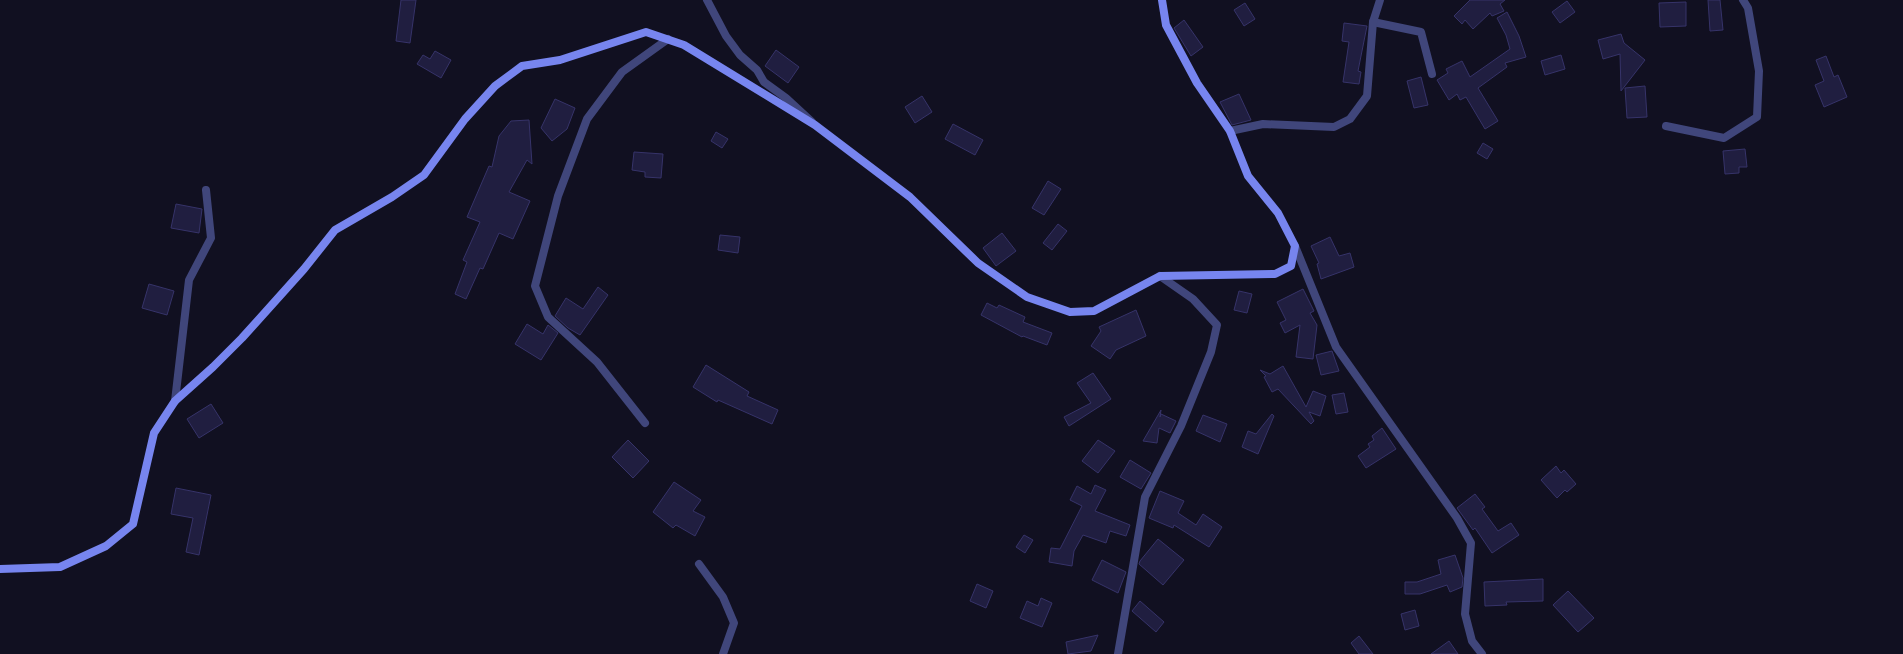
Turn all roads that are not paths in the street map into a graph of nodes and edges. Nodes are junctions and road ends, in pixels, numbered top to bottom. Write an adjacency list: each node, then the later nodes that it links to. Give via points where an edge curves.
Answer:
1 (707, 0): 8 (street, via 726,36 740,54 757,70 764,82 807,116)
2 (1162, 0): 10 (street, via 1166,26 1197,83)
3 (1380, 0): 5 (street)
4 (1743, 0): 9 (street, via 1748,8 1759,71 1757,117 1724,138)
5 (1373, 22): 7 (street, via 1421,32); 10 (street, via 1367,96 1350,119 1334,127 1263,124)
6 (668, 39): 8 (street, via 684,45); 14 (street, via 646,32 560,60 522,66 495,86 465,119 424,175 335,230 242,338); 15 (street, via 622,72 587,119 558,196 535,286 548,317 597,362)
7 (1432, 74)
8 (813, 124): 13 (street, via 910,197 978,263 1027,297 1070,312 1094,311)
9 (1666, 126)
10 (1230, 132): 12 (street, via 1248,176 1278,213)
11 (206, 190): 14 (street, via 211,238 189,280)
12 (1295, 246): 13 (street, via 1291,266 1274,274); 20 (street, via 1336,348 1452,512 1471,543 1465,614 1472,641)
13 (1160, 276): 19 (street, via 1193,299 1217,325 1211,352 1181,426 1145,497)
14 (175, 401): 17 (street, via 154,433 133,524 106,546 60,567)
15 (646, 423)
16 (699, 564): 18 (street, via 723,597 734,623)
17 (0, 569)
18 (723, 654)
19 (1118, 654)
20 (1482, 654)

